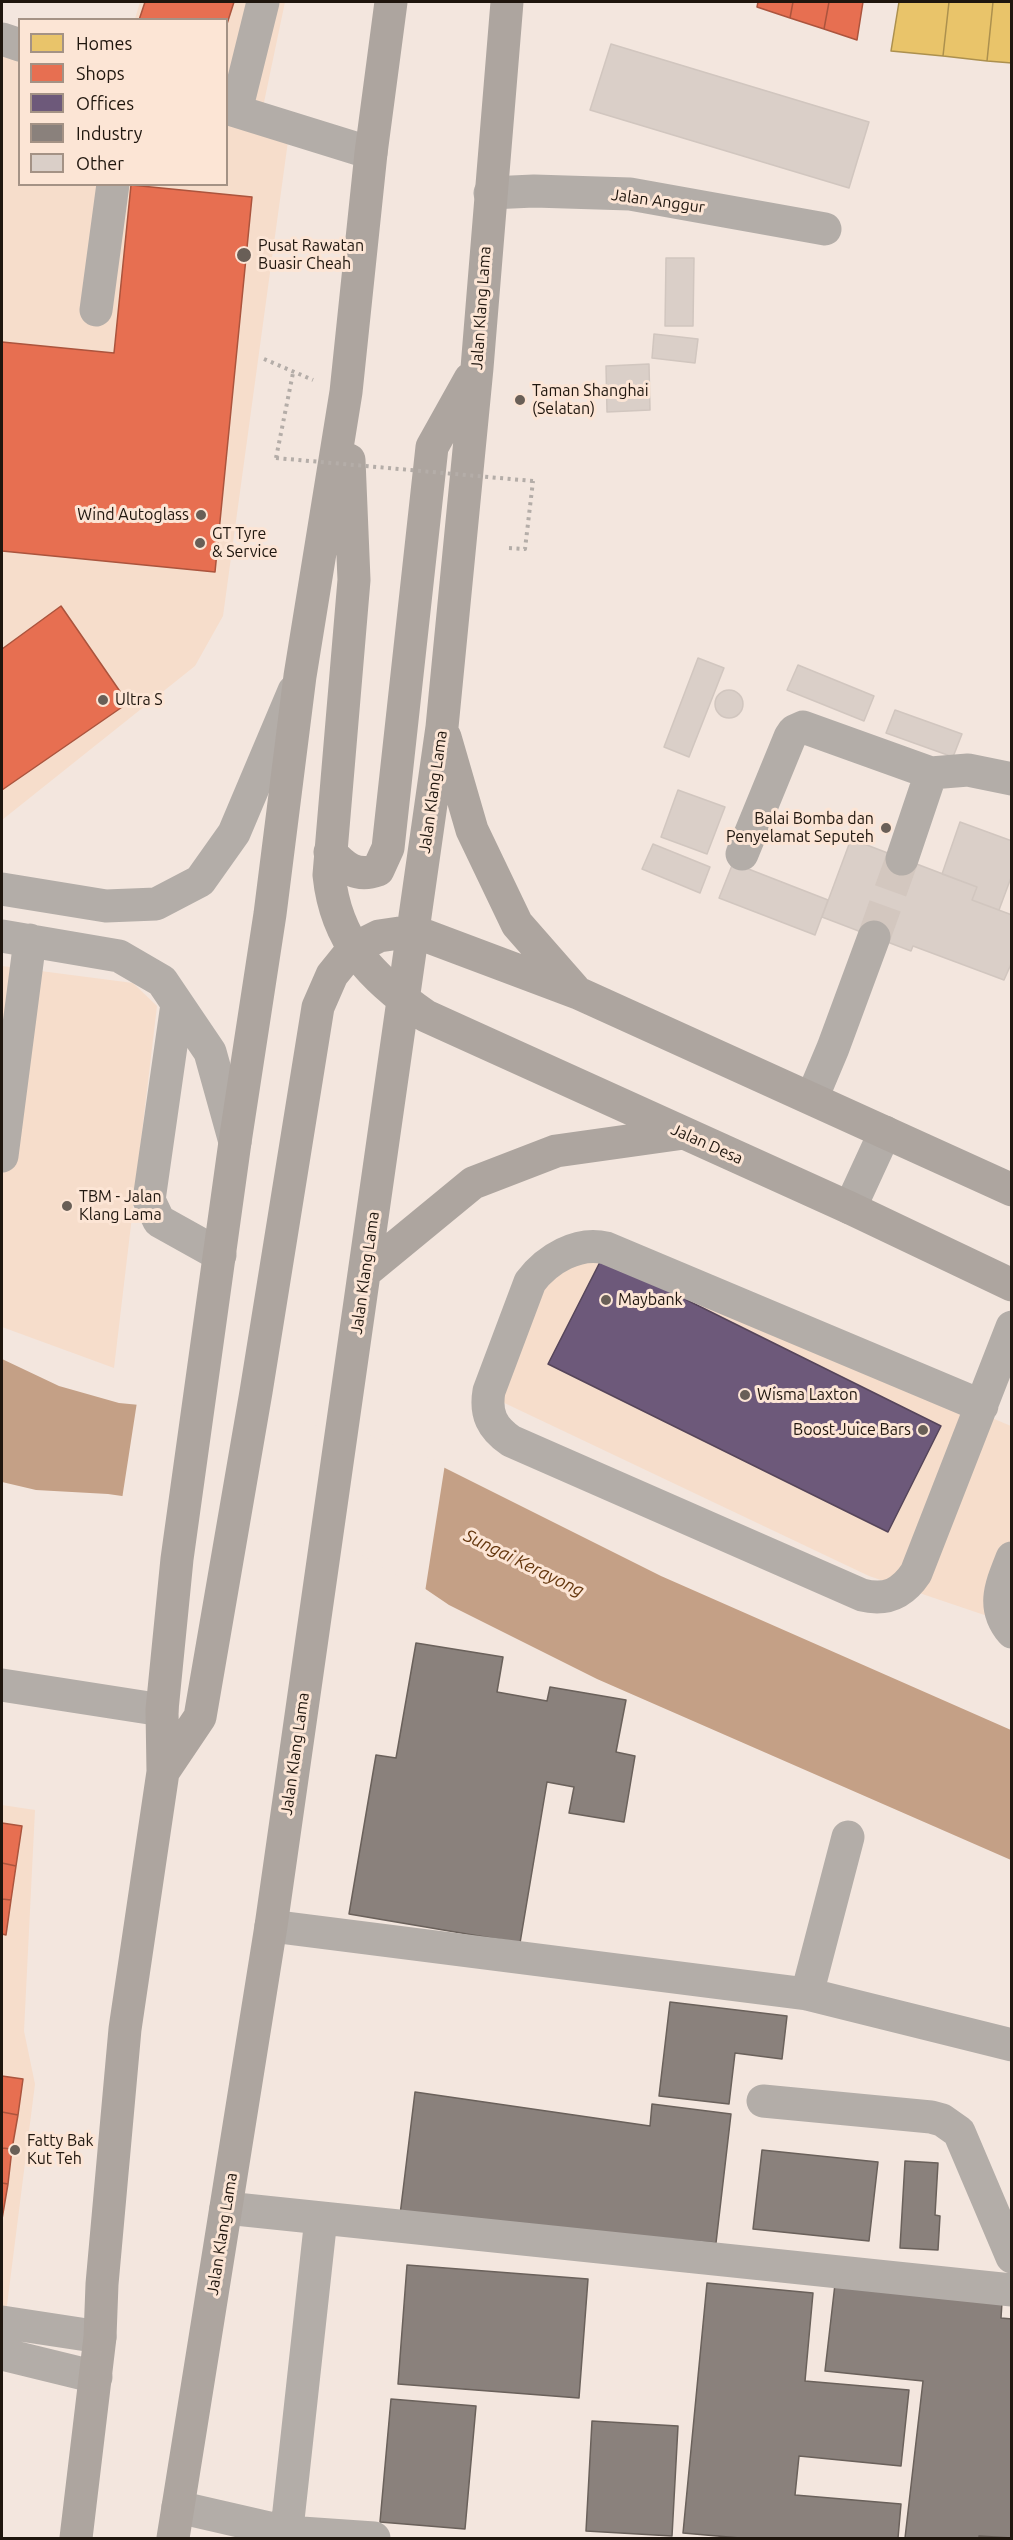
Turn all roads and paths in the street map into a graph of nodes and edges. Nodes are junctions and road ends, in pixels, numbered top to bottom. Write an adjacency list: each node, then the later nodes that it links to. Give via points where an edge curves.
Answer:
1 (263, 2): 6 (street)
2 (391, 2): 7 (main road)
3 (507, 2): 9 (main road, Jalan Klang Lama)
4 (2, 39): 5 (street)
5 (18, 44)
6 (231, 110): 7 (street)
7 (371, 153): 14 (main road)
8 (113, 186): 11 (street)
9 (490, 193): 10 (street, Jalan Anggur, via 630,194); 13 (main road, Jalan Klang Lama)
10 (825, 229)
11 (96, 310)
12 (264, 359): 15 (path, bridge, via 293,373 276,459 533,481 525,549)
13 (477, 368): 17 (main road, Jalan Klang Lama); 20 (main road, via 432,447 388,848 378,870 369,873 356,873 344,867)
14 (346, 392): 16 (main road); 20 (main road, via 354,580)
15 (509, 548)
16 (300, 676): 23 (street, via 234,833 200,881 156,904 106,906); 34 (main road, via 270,914)
17 (442, 727): 24 (main road, Jalan Klang Lama); 28 (main road, via 472,830 517,924)
18 (931, 773): 19 (street, via 968,770); 21 (street, via 803,727 794,731); 22 (street)
19 (1011, 779)
20 (330, 852): 27 (main road, via 332,901)
21 (742, 854)
22 (902, 859)
23 (2, 889)
24 (413, 931): 27 (main road, via 379,936); 28 (main road); 29 (main road, Jalan Klang Lama)
25 (874, 937): 31 (street)
26 (16, 938): 30 (street, via 119,956 162,981); 35 (street)
27 (352, 950): 29 (main road, Jalan Desa); 47 (main road, via 332,975 318,1007 200,1717)
28 (578, 993): 31 (main road)
29 (403, 1000): 33 (main road, Jalan Desa, via 471,1039); 39 (main road, Jalan Klang Lama)
30 (177, 1004): 34 (street, via 210,1052); 38 (street, via 149,1200 159,1221)
31 (812, 1098): 32 (main road)
32 (885, 1132): 36 (main road); 37 (street)
33 (684, 1133): 37 (main road, Jalan Desa); 39 (main road, via 556,1151 473,1183)
34 (235, 1142): 38 (main road)
35 (2, 1156)
36 (1011, 1190)
37 (850, 1208): 40 (main road, Jalan Desa)
38 (220, 1255): 46 (main road, via 177,1559)
39 (366, 1271): 49 (main road, Jalan Klang Lama)
40 (1011, 1285)
41 (1011, 1327): 42 (street)
42 (982, 1406): 42 (street, via 606,1248 586,1245 567,1252 531,1282 487,1405 490,1420 511,1441 878,1599 907,1586 915,1573)
43 (1011, 1558): 44 (street, via 997,1604 1001,1619)
44 (1011, 1632)
45 (2, 1684): 46 (street)
46 (162, 1710): 47 (main road)
47 (163, 1772): 58 (main road, via 125,2029)
48 (848, 1837): 50 (street)
49 (271, 1926): 50 (street); 53 (main road, Jalan Klang Lama)
50 (807, 1994): 51 (street)
51 (1011, 2044)
52 (764, 2101): 55 (street, via 931,2117 951,2125 964,2142)
53 (226, 2208): 54 (street); 61 (main road, Jalan Klang Lama)
54 (321, 2218): 56 (street); 62 (street)
55 (1011, 2257)
56 (1011, 2289)
57 (2, 2322): 58 (street)
58 (100, 2337): 60 (main road)
59 (2, 2354): 60 (street)
60 (96, 2377): 63 (main road)
61 (178, 2507): 62 (street); 64 (main road, Jalan Klang Lama)
62 (286, 2535): 65 (street)
63 (76, 2538)
64 (173, 2538)
65 (374, 2538)

